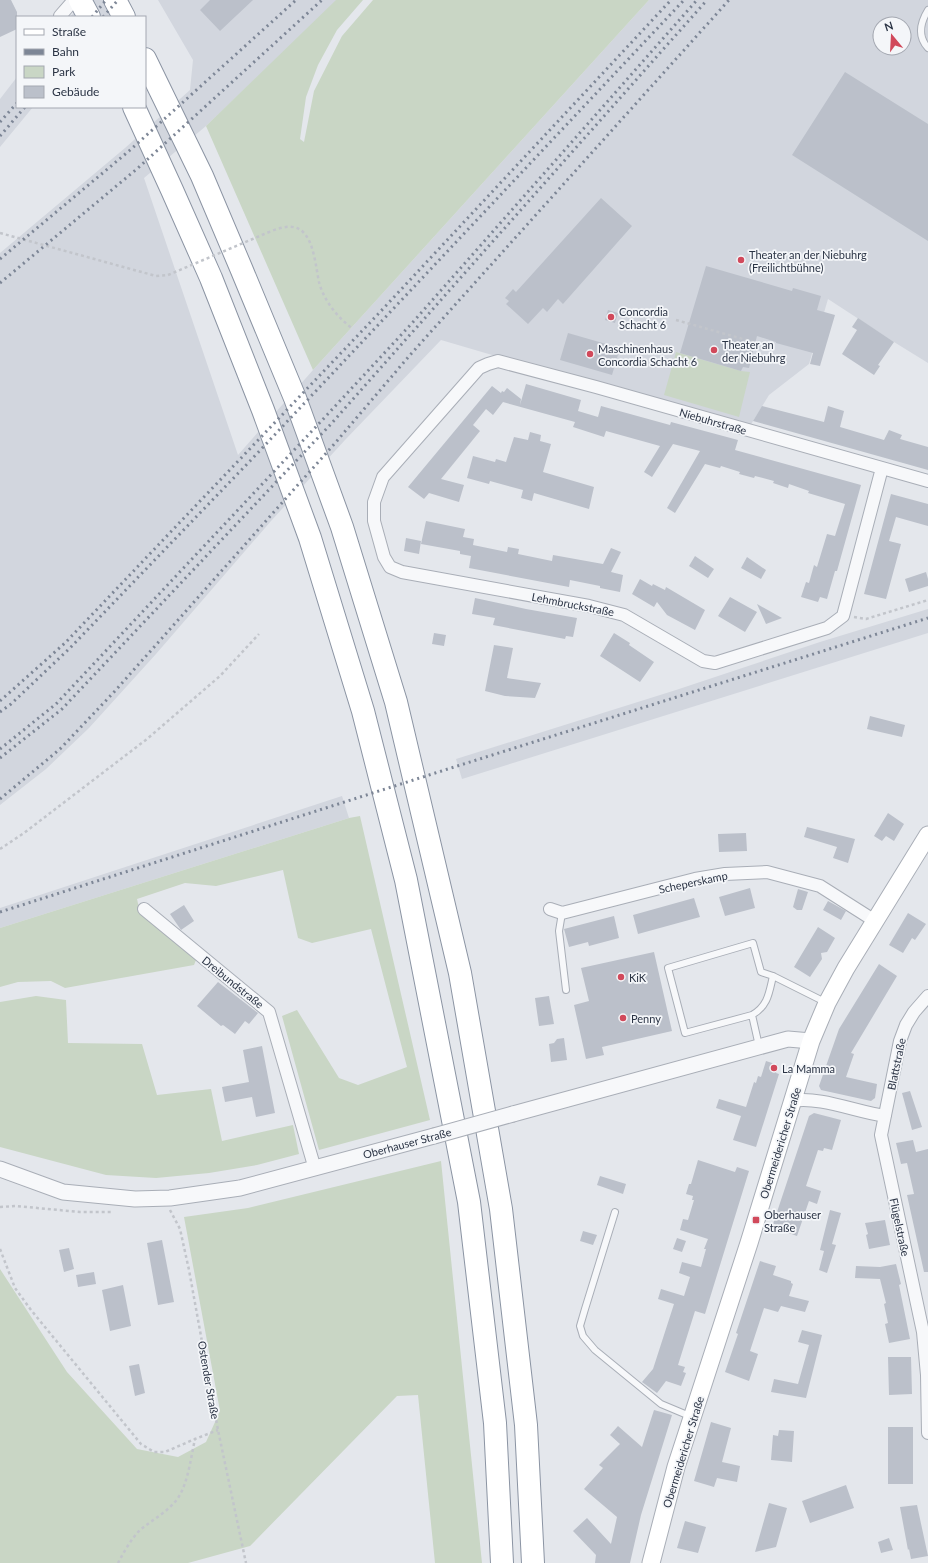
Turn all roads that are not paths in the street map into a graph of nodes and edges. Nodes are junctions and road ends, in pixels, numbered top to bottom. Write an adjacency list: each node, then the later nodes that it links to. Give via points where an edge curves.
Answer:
1 (74, 0): 5 (street)
2 (80, 0): 6 (highway)
3 (115, 0): 7 (highway)
4 (928, 10): 8 (lane, via 920,28 921,37)
5 (60, 16)
6 (88, 16)
7 (123, 16)
8 (928, 48)
9 (146, 61): 34 (highway, via 202,176 295,398 342,527 396,702 460,972 501,1209 526,1425)
10 (134, 108): 33 (highway, via 211,278 263,410 310,538 364,711 404,872 469,1202 495,1423)
11 (498, 362): 12 (street, Niebuhrstraße, via 589,385); 12 (street, Lehmbruckstraße, via 479,368 383,477 374,502 374,521 384,557 390,567 402,572 589,606 624,615 703,661 716,663 826,628 843,616)
12 (882, 468): 13 (street, Niebuhrstraße)
13 (928, 482)
14 (928, 835): 18 (main road, Obermeidericher Straße)
15 (144, 909): 29 (street, Dreibundstraße, via 269,1012)
16 (550, 909): 17 (street)
17 (562, 913): 18 (street, Scheperskamp, via 695,879 725,874 767,872 820,886); 20 (lane, via 559,931)
18 (875, 920): 22 (main road, Obermeidericher Straße)
19 (773, 976): 22 (lane); 23 (lane, via 769,995 761,1010); 23 (lane, via 761,972 753,943 668,968 685,1033)
20 (566, 990)
21 (928, 996): 27 (street, Blattstraße, via 914,1012 903,1031)
22 (827, 1002): 24 (main road, Obermeidericher Straße)
23 (752, 1016): 25 (lane)
24 (811, 1041): 25 (street, Oberhauser Straße, via 788,1039); 26 (main road, Obermeidericher Straße)
25 (759, 1046): 29 (street, Oberhauser Straße, bridge)
26 (792, 1101): 27 (street, via 810,1099); 31 (main road, Obermeidericher Straße)
27 (885, 1116): 32 (street, Flügelstraße, via 882,1140 923,1332)
28 (0, 1169): 29 (street, Oberhauser Straße, via 63,1192 135,1199 170,1198 240,1188)
29 (315, 1169)
30 (615, 1212): 31 (lane, via 584,1309 580,1326 583,1336 595,1350 661,1404)
31 (693, 1417): 35 (main road, Obermeidericher Straße, via 676,1467)
32 (928, 1433)
33 (502, 1563)
34 (533, 1563)
35 (651, 1563)

